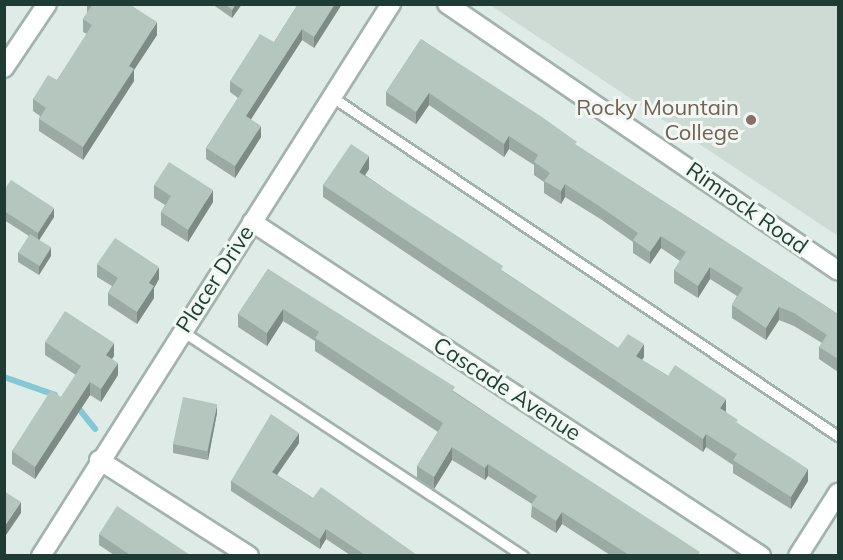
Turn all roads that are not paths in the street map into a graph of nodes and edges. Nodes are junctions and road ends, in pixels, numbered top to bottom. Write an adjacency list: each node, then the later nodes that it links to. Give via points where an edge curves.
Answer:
1 (47, 4): 4 (street)
2 (391, 4): 5 (street, Placer Drive)
3 (447, 4): 7 (street, Rimrock Road)
4 (4, 68)
5 (332, 97): 6 (street, Placer Drive); 9 (lane)
6 (252, 222): 8 (street, Placer Drive); 15 (street, Cascade Avenue)
7 (838, 271)
8 (182, 331): 10 (street, Placer Drive); 14 (lane)
9 (838, 436)
10 (99, 460): 12 (street, Placer Drive); 13 (street)
11 (838, 493): 16 (street)
12 (41, 555)
13 (249, 555)
14 (522, 555)
15 (761, 555)
16 (798, 555)

